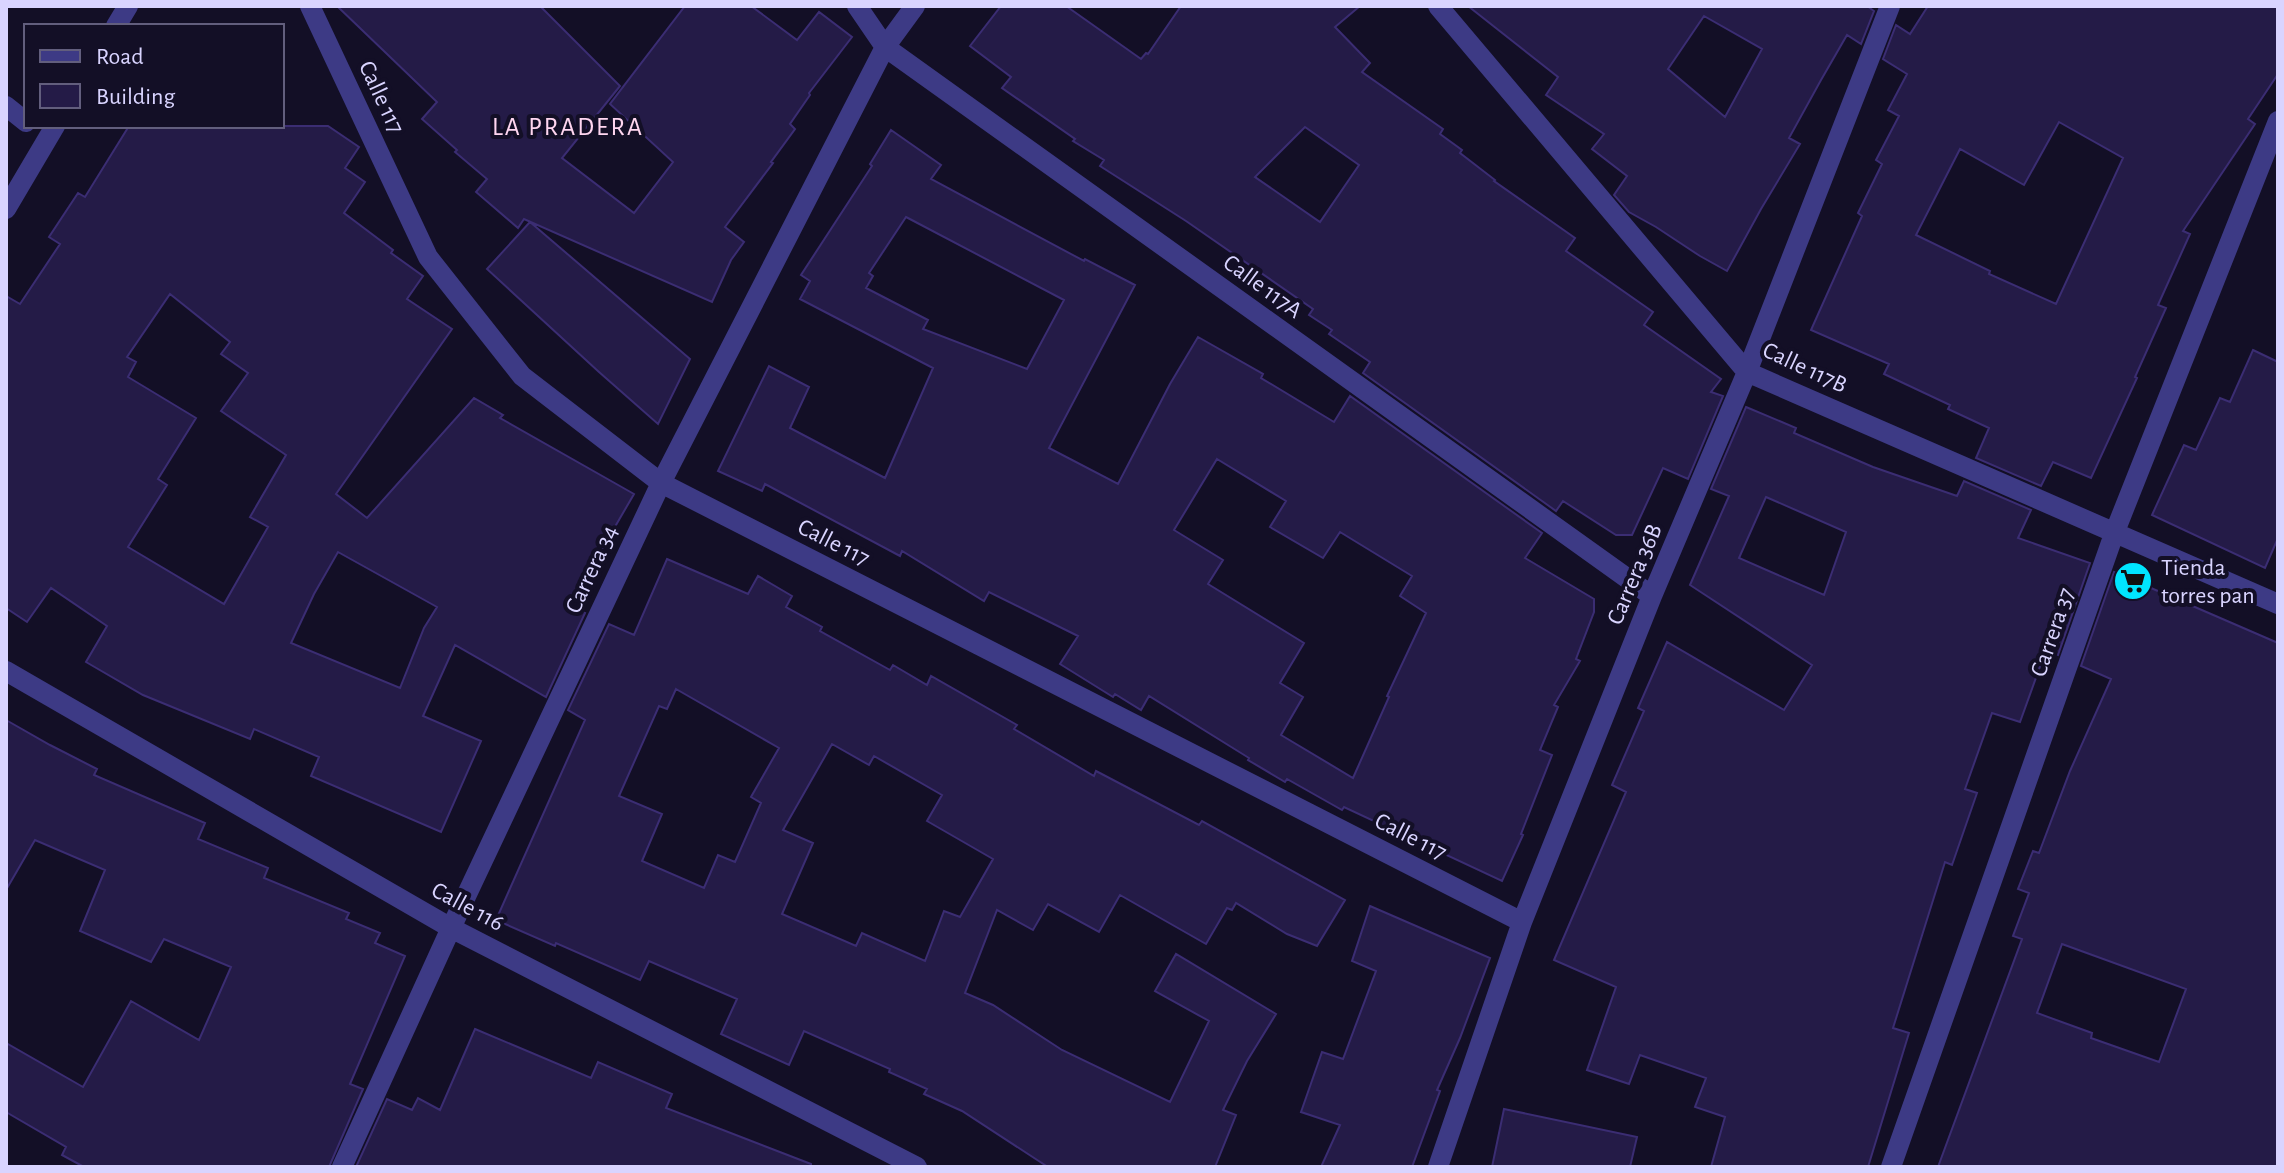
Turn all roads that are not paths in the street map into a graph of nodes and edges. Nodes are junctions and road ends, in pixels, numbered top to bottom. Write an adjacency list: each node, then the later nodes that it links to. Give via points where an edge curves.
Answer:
1 (128, 6): 7 (street)
2 (310, 6): 15 (street, Calle 117, via 428,257 522,376)
3 (857, 6): 8 (street, Calle 117A)
4 (915, 6): 8 (street, Carrera 34)
5 (1438, 6): 14 (street, Calle 117B)
6 (1890, 6): 14 (street, Carrera 36B)
7 (117, 24)
8 (885, 47): 15 (street, Carrera 34); 17 (street, Calle 117A)
9 (6, 106): 10 (street)
10 (24, 120)
11 (2278, 121): 16 (street, Carrera 37)
12 (45, 130): 13 (street)
13 (6, 209)
14 (1747, 372): 16 (street, Calle 117B); 17 (street, Carrera 36B)
15 (661, 483): 20 (street, Calle 117); 21 (street, Carrera 34)
16 (2114, 534): 18 (street, Calle 117B); 25 (street, Carrera 37)
17 (1652, 596): 20 (street, Carrera 36B)
18 (2278, 604)
19 (6, 671): 21 (street, Calle 116)
20 (1522, 922): 24 (street, Carrera 36B)
21 (451, 928): 22 (street, Carrera 34); 23 (street, Calle 116)
22 (342, 1167)
23 (917, 1167)
24 (1438, 1167)
25 (1891, 1167)

